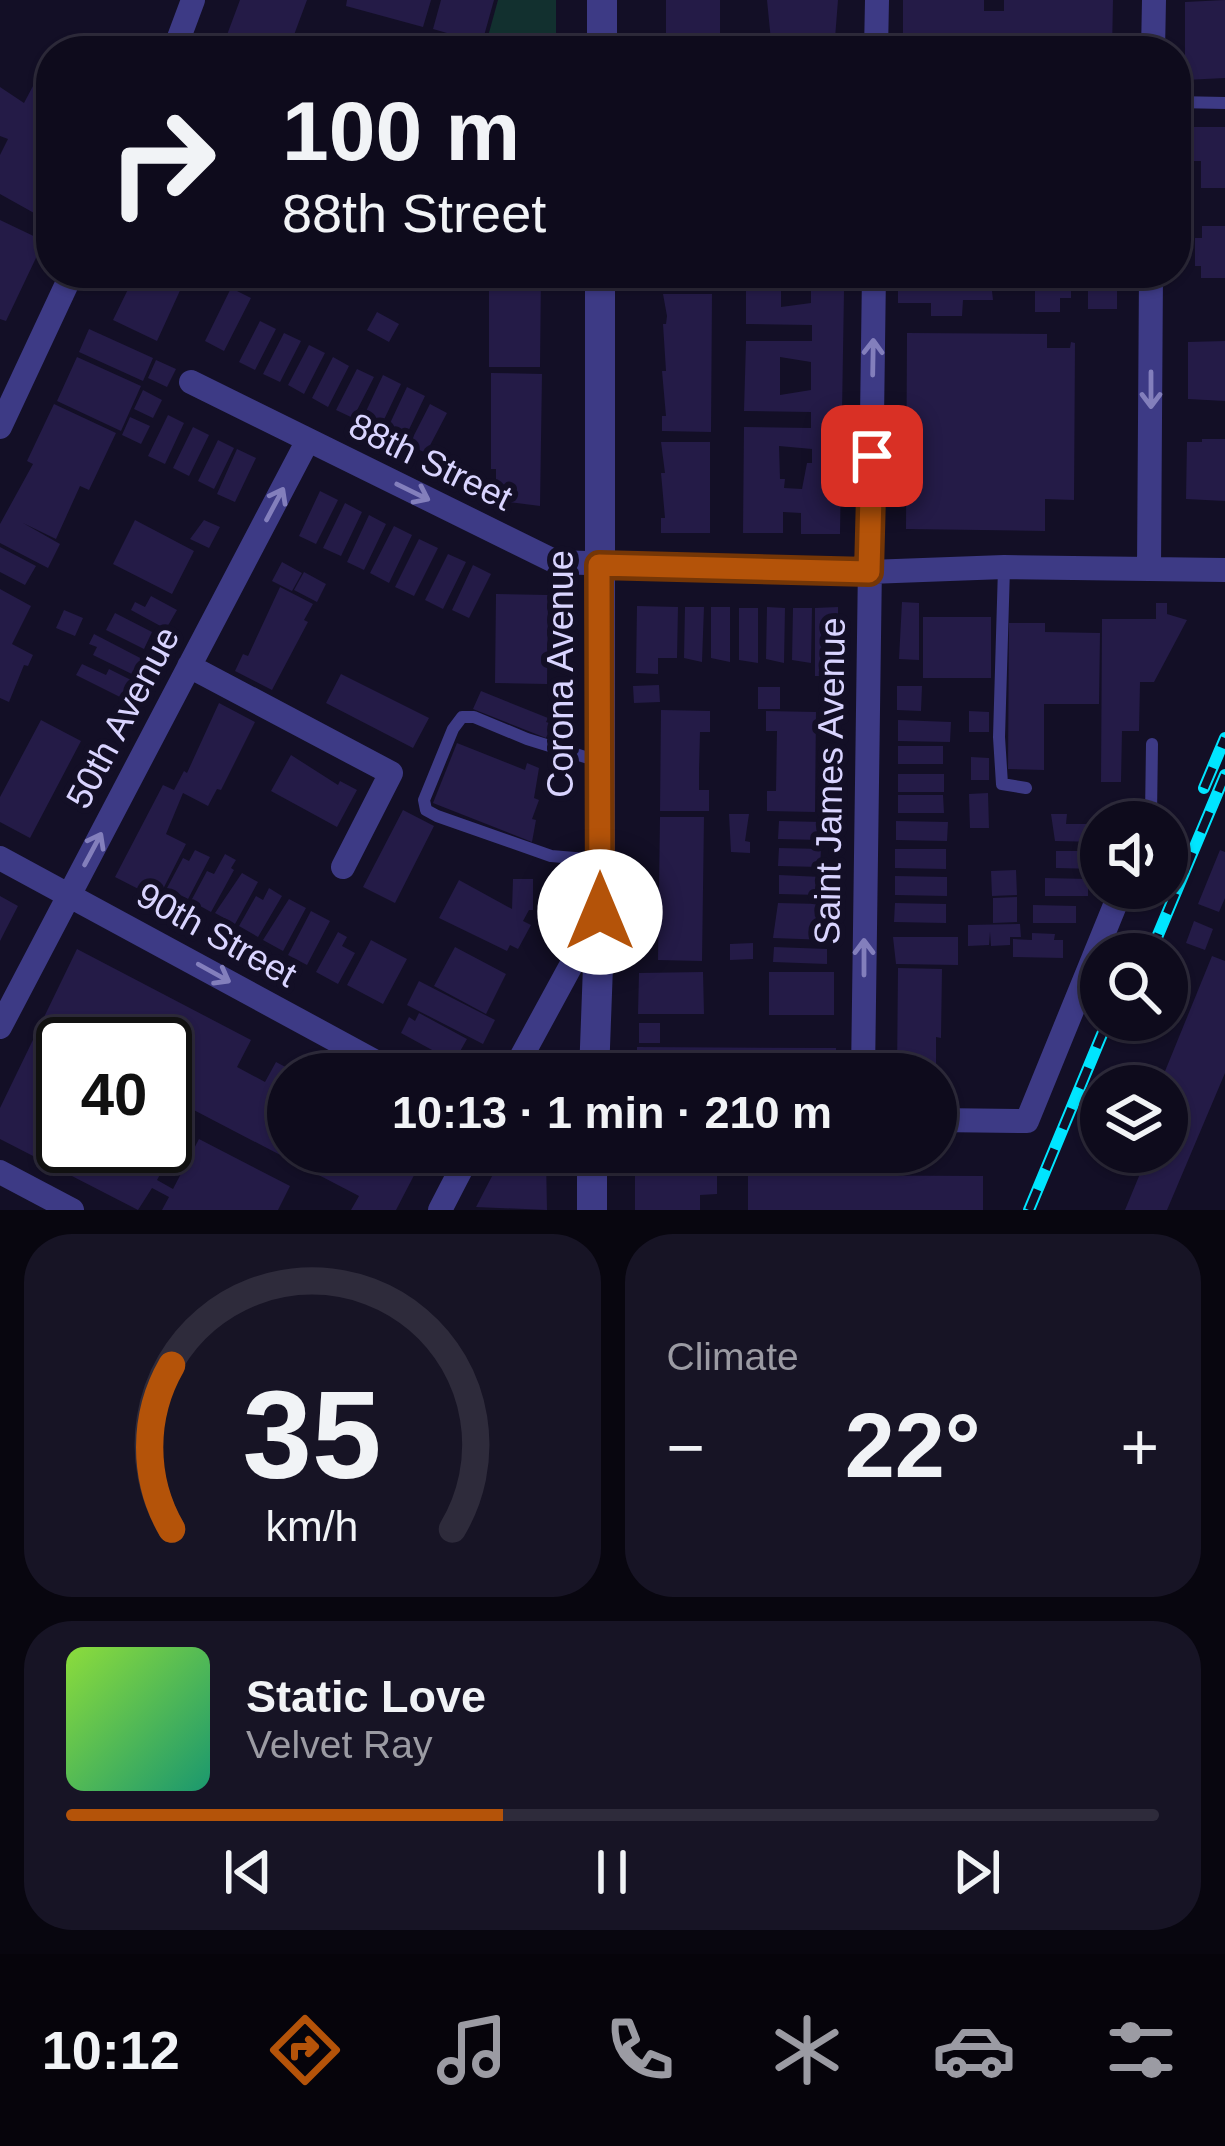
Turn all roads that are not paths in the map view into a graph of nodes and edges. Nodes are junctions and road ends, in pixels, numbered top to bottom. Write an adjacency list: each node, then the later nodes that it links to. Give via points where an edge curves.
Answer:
1 (193, 0): 5 (street)
2 (602, 0): 6 (street)
3 (877, 0): 7 (street)
4 (1154, 0): 8 (street)
5 (180, 36)
6 (602, 36)
7 (876, 36)
8 (1153, 36)
9 (1191, 102): 10 (lane)
10 (1225, 103)
11 (65, 288): 16 (street)
12 (601, 288): 18 (street, Corona Avenue)
13 (874, 288): 22 (street, Saint James Avenue, one-way to 13)
14 (1151, 288): 20 (street, one-way to 20)
15 (190, 382): 17 (street, 88th Street)
16 (0, 427)
17 (308, 440): 18 (street, 88th Street, one-way to 18, via 556,562); 23 (street, 50th Avenue, one-way to 17)
18 (599, 565): 22 (street, 88th Street); 25 (street, Corona Avenue)
19 (1004, 567): 20 (street, 88th Street); 22 (street, 88th Street); 26 (lane, via 1002,784)
20 (1149, 569): 21 (street, 88th Street)
21 (1225, 570)
22 (869, 572): 38 (street, Saint James Avenue, one-way to 22)
23 (189, 666): 30 (street, via 392,773); 31 (street, 50th Avenue, one-way to 23)
24 (1152, 744): 27 (lane)
25 (599, 761): 29 (street, Corona Avenue); 29 (lane, via 462,717 424,800 426,810 551,856)
26 (1025, 788)
27 (1150, 801)
28 (0, 858): 31 (street, 90th Street)
29 (599, 860): 33 (street, Corona Avenue)
30 (343, 867)
31 (69, 894): 34 (street, 50th Avenue); 35 (street, 90th Street, one-way to 35)
32 (1113, 909): 39 (street, via 1027,1120)
33 (600, 912): 36 (street); 37 (street, Corona Avenue)
34 (0, 1027)
35 (360, 1053)
36 (523, 1053)
37 (595, 1053)
38 (863, 1053)
39 (957, 1120)
40 (0, 1172): 43 (street)
41 (459, 1173): 44 (street)
42 (592, 1173): 45 (street)
43 (72, 1210)
44 (440, 1210)
45 (592, 1210)

